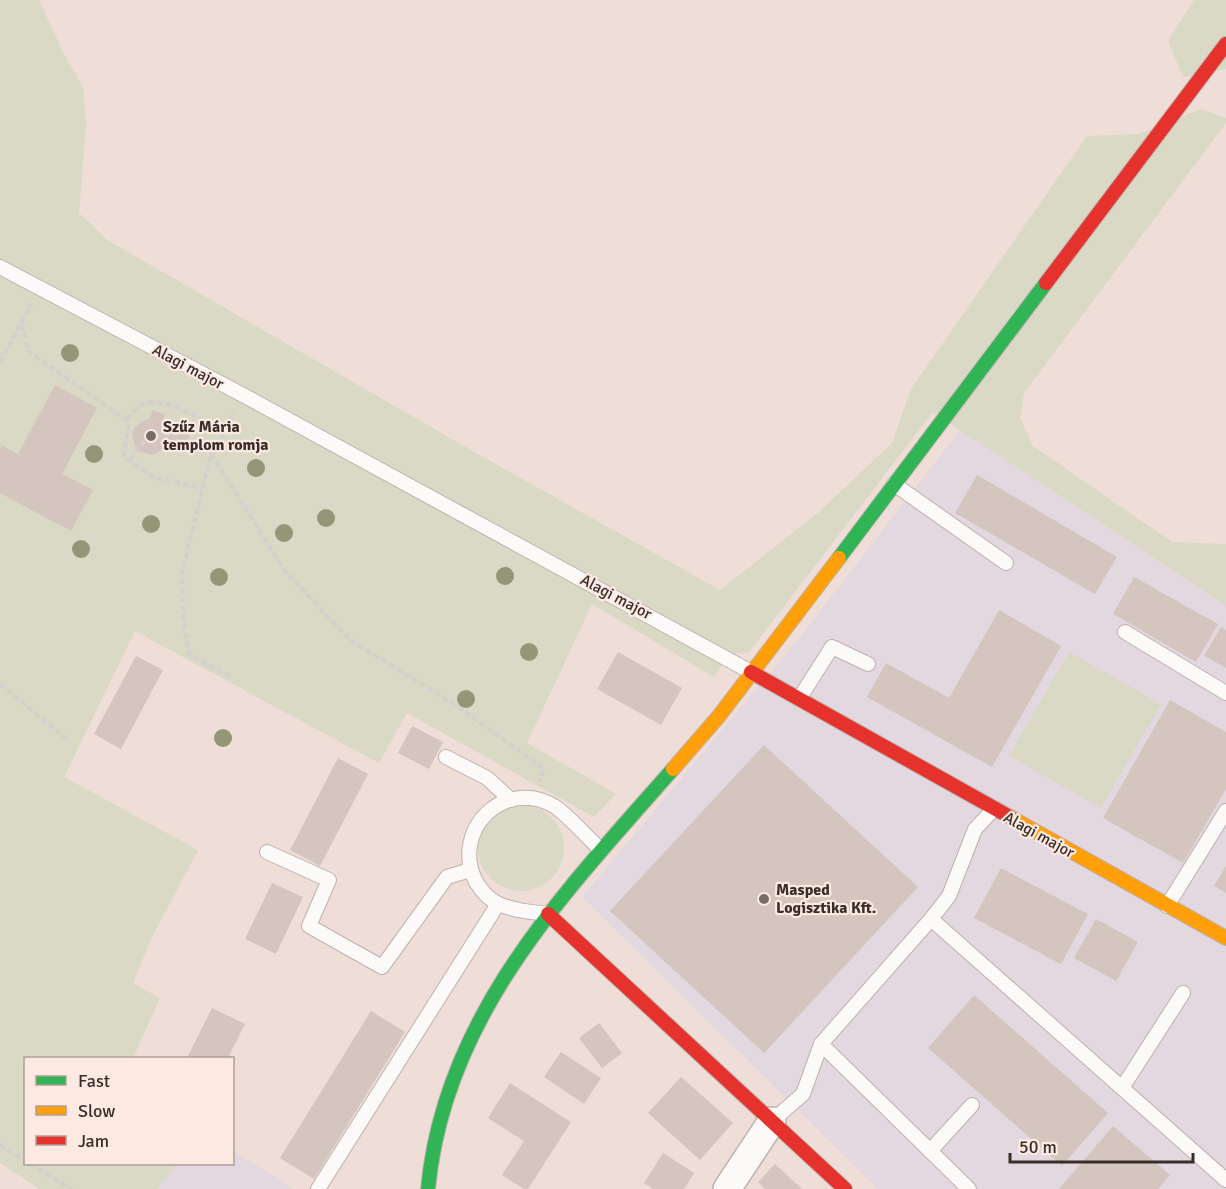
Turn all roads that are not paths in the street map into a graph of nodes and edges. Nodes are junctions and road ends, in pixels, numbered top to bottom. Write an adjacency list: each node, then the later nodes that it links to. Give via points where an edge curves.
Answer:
1 (1226, 44): 3 (street)
2 (0, 267): 7 (lane, Alagi major)
3 (894, 484): 4 (lane); 7 (street)
4 (1006, 563)
5 (1125, 632): 8 (lane)
6 (868, 664): 9 (lane, via 832,647)
7 (751, 672): 9 (street, Alagi major); 14 (street, via 678,764)
8 (1226, 693)
9 (798, 700): 12 (street, Alagi major)
10 (446, 757): 11 (lane, via 487,778)
11 (511, 800): 14 (lane, via 533,799 554,807); 16 (lane, via 491,810 476,826 468,847)
12 (993, 810): 18 (street, Alagi major); 20 (lane, via 975,829 949,896)
13 (1226, 811): 18 (lane)
14 (601, 850): 19 (street)
15 (267, 852): 16 (lane, via 329,880 309,926 382,967 447,877)
16 (470, 870): 17 (lane, via 480,890)
17 (498, 904): 19 (lane); 29 (lane)
18 (1167, 906): 21 (street, Alagi major)
19 (548, 914): 26 (street); 30 (street, via 473,1031 440,1125)
20 (931, 919): 23 (lane); 24 (lane)
21 (1226, 938)
22 (1183, 993): 24 (lane)
23 (821, 1044): 26 (lane, via 803,1094); 27 (lane)
24 (1122, 1088): 28 (lane)
25 (972, 1105): 27 (lane)
26 (772, 1121): 31 (street); 32 (street)
27 (930, 1151): 33 (lane)
28 (1226, 1180)
29 (318, 1189)
30 (428, 1189)
31 (726, 1189)
32 (845, 1189)
33 (969, 1189)

